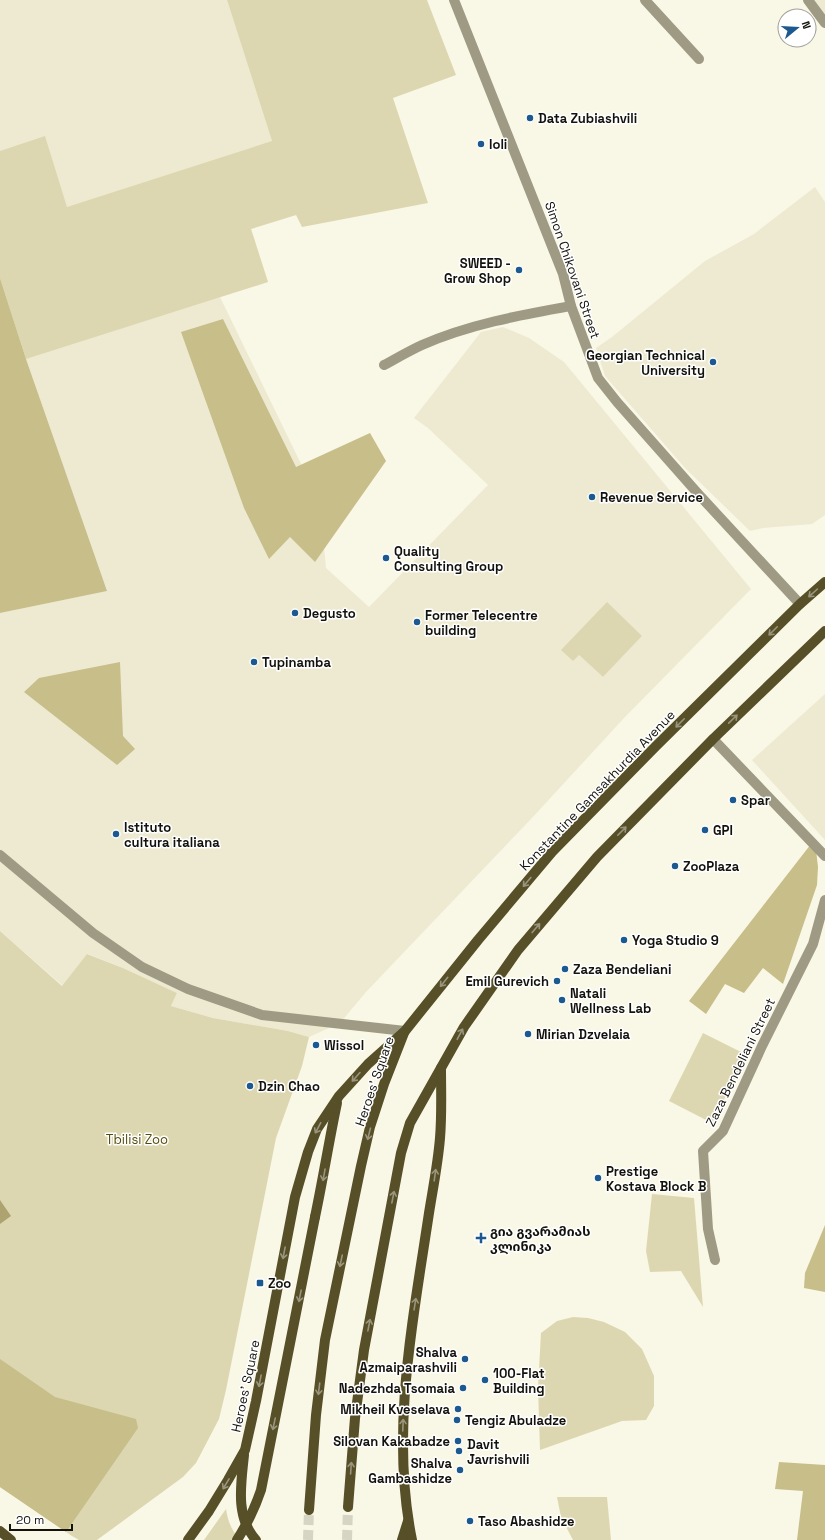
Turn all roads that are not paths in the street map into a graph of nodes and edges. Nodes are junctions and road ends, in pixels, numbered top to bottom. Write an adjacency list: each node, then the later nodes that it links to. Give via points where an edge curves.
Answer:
1 (454, 0): 6 (street, Simon Chikovani Street, via 541,218)
2 (645, 0): 5 (street)
3 (808, 0): 4 (street)
4 (825, 23)
5 (699, 59)
6 (571, 306): 7 (street, via 461,330 422,345); 9 (street, Simon Chikovani Street, via 598,378 701,497)
7 (384, 365)
8 (825, 582): 9 (main road, Konstantine Gamsakhurdia Avenue, one-way to 9)
9 (800, 604): 15 (main road, Konstantine Gamsakhurdia Avenue, one-way to 15, via 552,852)
10 (825, 631): 11 (main road, one-way to 10)
11 (713, 739): 13 (street); 16 (main road, one-way to 11, via 464,1027 518,950 597,857)
12 (0, 855): 15 (street, via 93,933 142,967 188,989 262,1015)
13 (825, 856)
14 (825, 900): 18 (street, Zaza Bendeliani Street, via 813,944 765,1039 723,1131 703,1151 708,1229)
15 (405, 1031): 17 (main road, Heroes' Square, one-way to 17, via 368,1064); 21 (main road, Heroes' Square, one-way to 21, via 370,1127 325,1340)
16 (441, 1068): 20 (main road, one-way to 16, via 354,1418 364,1350 401,1153 410,1123); 22 (main road, one-way to 16, via 403,1424 411,1332 440,1138)
17 (339, 1096): 19 (main road, Heroes' Square, one-way to 19, via 318,1129 308,1152 295,1197); 26 (main road, one-way to 26, bridge, via 261,1490 245,1529)
18 (715, 1260)
19 (245, 1450): 25 (main road, Heroes' Square, one-way to 25, via 209,1511); 27 (main road, via 240,1498 244,1518)
20 (348, 1507)
21 (309, 1510)
22 (408, 1520): 28 (main road); 29 (main road)
23 (0, 1531): 24 (main road)
24 (11, 1540)
25 (188, 1540)
26 (237, 1540)
27 (256, 1540)
28 (402, 1540)
29 (412, 1540)

